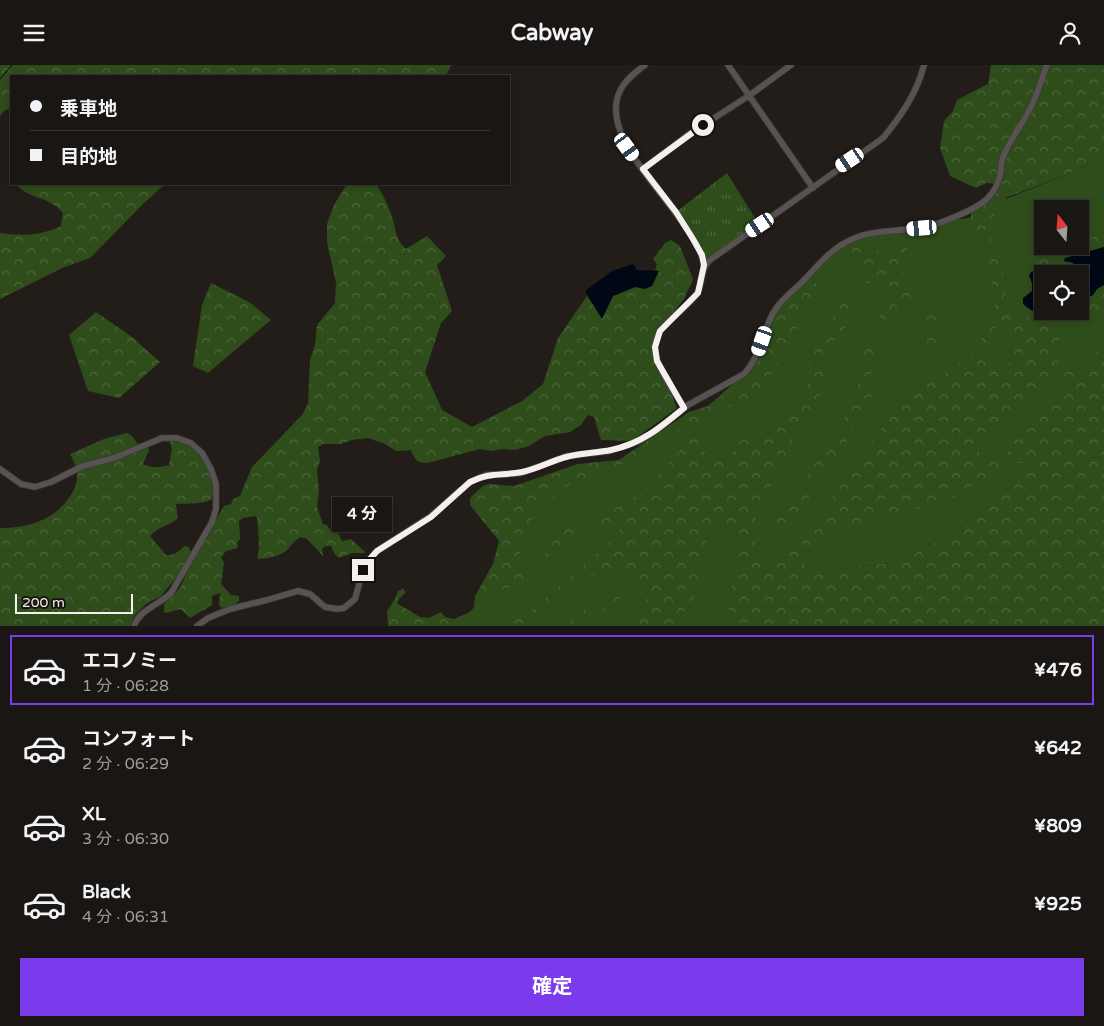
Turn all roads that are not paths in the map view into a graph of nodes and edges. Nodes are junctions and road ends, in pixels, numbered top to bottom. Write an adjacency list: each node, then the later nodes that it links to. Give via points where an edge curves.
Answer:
1 (645, 65): 7 (street, via 625,83 618,95 616,108 619,130)
2 (728, 65): 6 (street)
3 (792, 65): 6 (street)
4 (924, 65): 8 (street, via 916,89 883,138)
5 (1047, 65): 10 (street, via 1030,110 1001,161 999,180 986,200 969,211 922,228 868,233 842,244 775,309 751,367)
6 (750, 95): 7 (street); 8 (street)
7 (643, 169): 9 (street, via 676,212 702,255)
8 (813, 188): 9 (street)
9 (704, 265): 10 (street, via 698,293 660,331 655,347 657,361)
10 (684, 408): 13 (street, via 651,434 626,447 567,456 521,473 486,475 470,482 431,517 377,551 363,570 355,599 344,607 325,607 310,594 298,591 230,609)
11 (0, 469): 12 (street, via 21,484 35,487 82,466 114,458 162,438 185,440 202,453 216,484 216,509 212,522 171,593 140,615)
12 (134, 626)
13 (197, 626)

